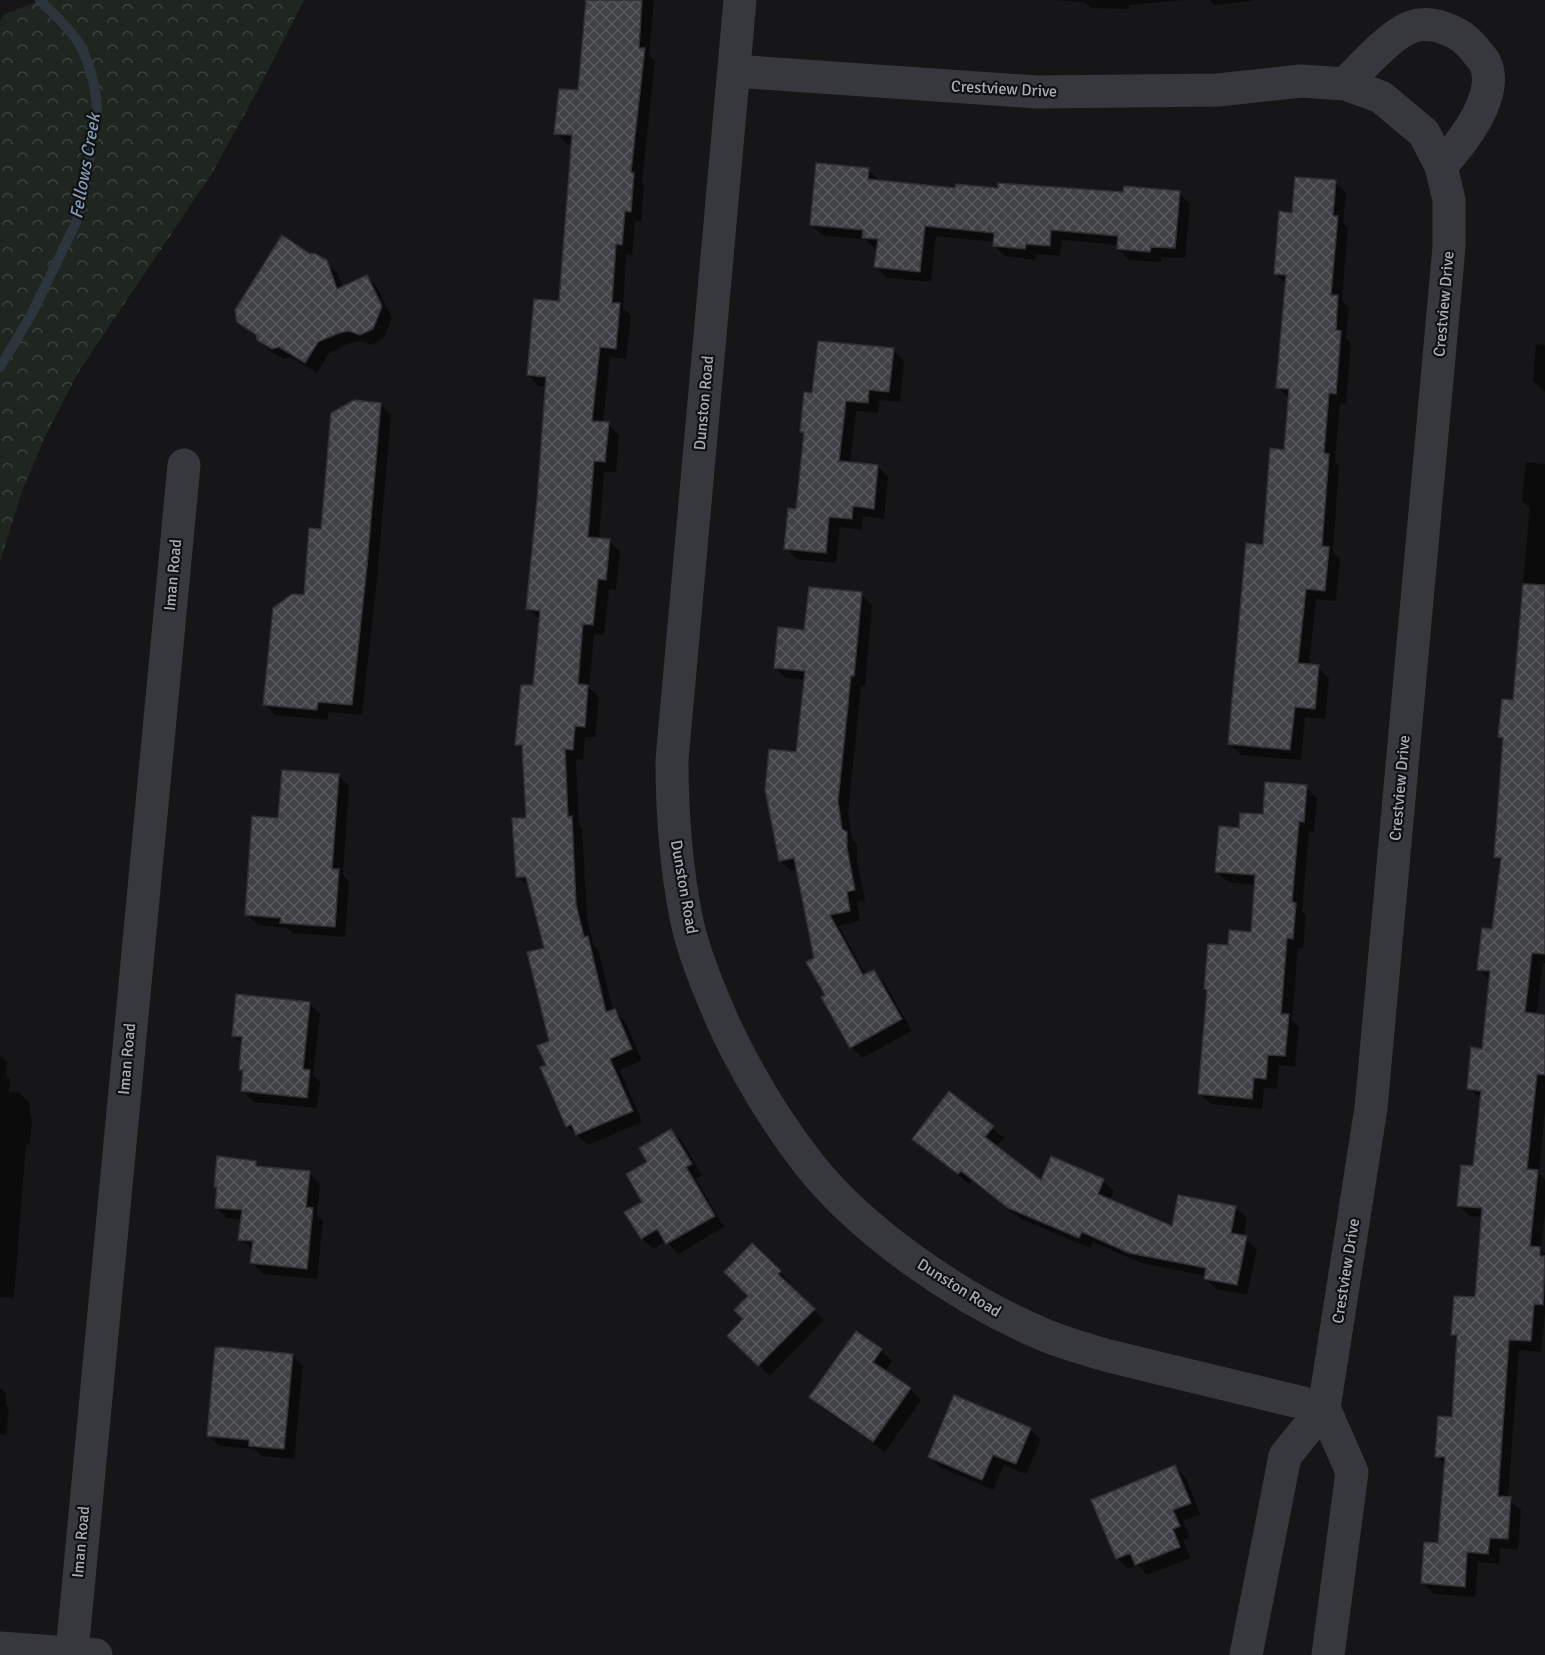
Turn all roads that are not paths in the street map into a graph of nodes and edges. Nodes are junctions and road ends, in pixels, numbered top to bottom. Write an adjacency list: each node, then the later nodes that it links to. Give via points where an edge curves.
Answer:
1 (740, 0): 2 (street, Dunston Road)
2 (734, 71): 3 (street, Crestview Drive, via 1037,92 1218,90 1301,81); 6 (street, Dunston Road, via 672,760 674,833 686,918 706,983 735,1048 809,1164 847,1205 945,1283 1041,1334 1108,1356)
3 (1345, 84): 4 (street, Crestview Drive, via 1380,97 1404,115 1424,133); 4 (street, via 1388,42 1410,27 1444,27 1468,40 1485,62 1487,88 1479,114 1462,143)
4 (1441, 166): 6 (street, Crestview Drive, via 1449,200 1449,247 1371,1108)
5 (184, 465): 8 (street, Iman Road, via 80,1544)
6 (1324, 1408): 9 (street, via 1285,1456); 10 (street, via 1352,1472)
7 (0, 1648): 8 (street)
8 (84, 1654)
9 (1246, 1655)
10 (1328, 1655)

